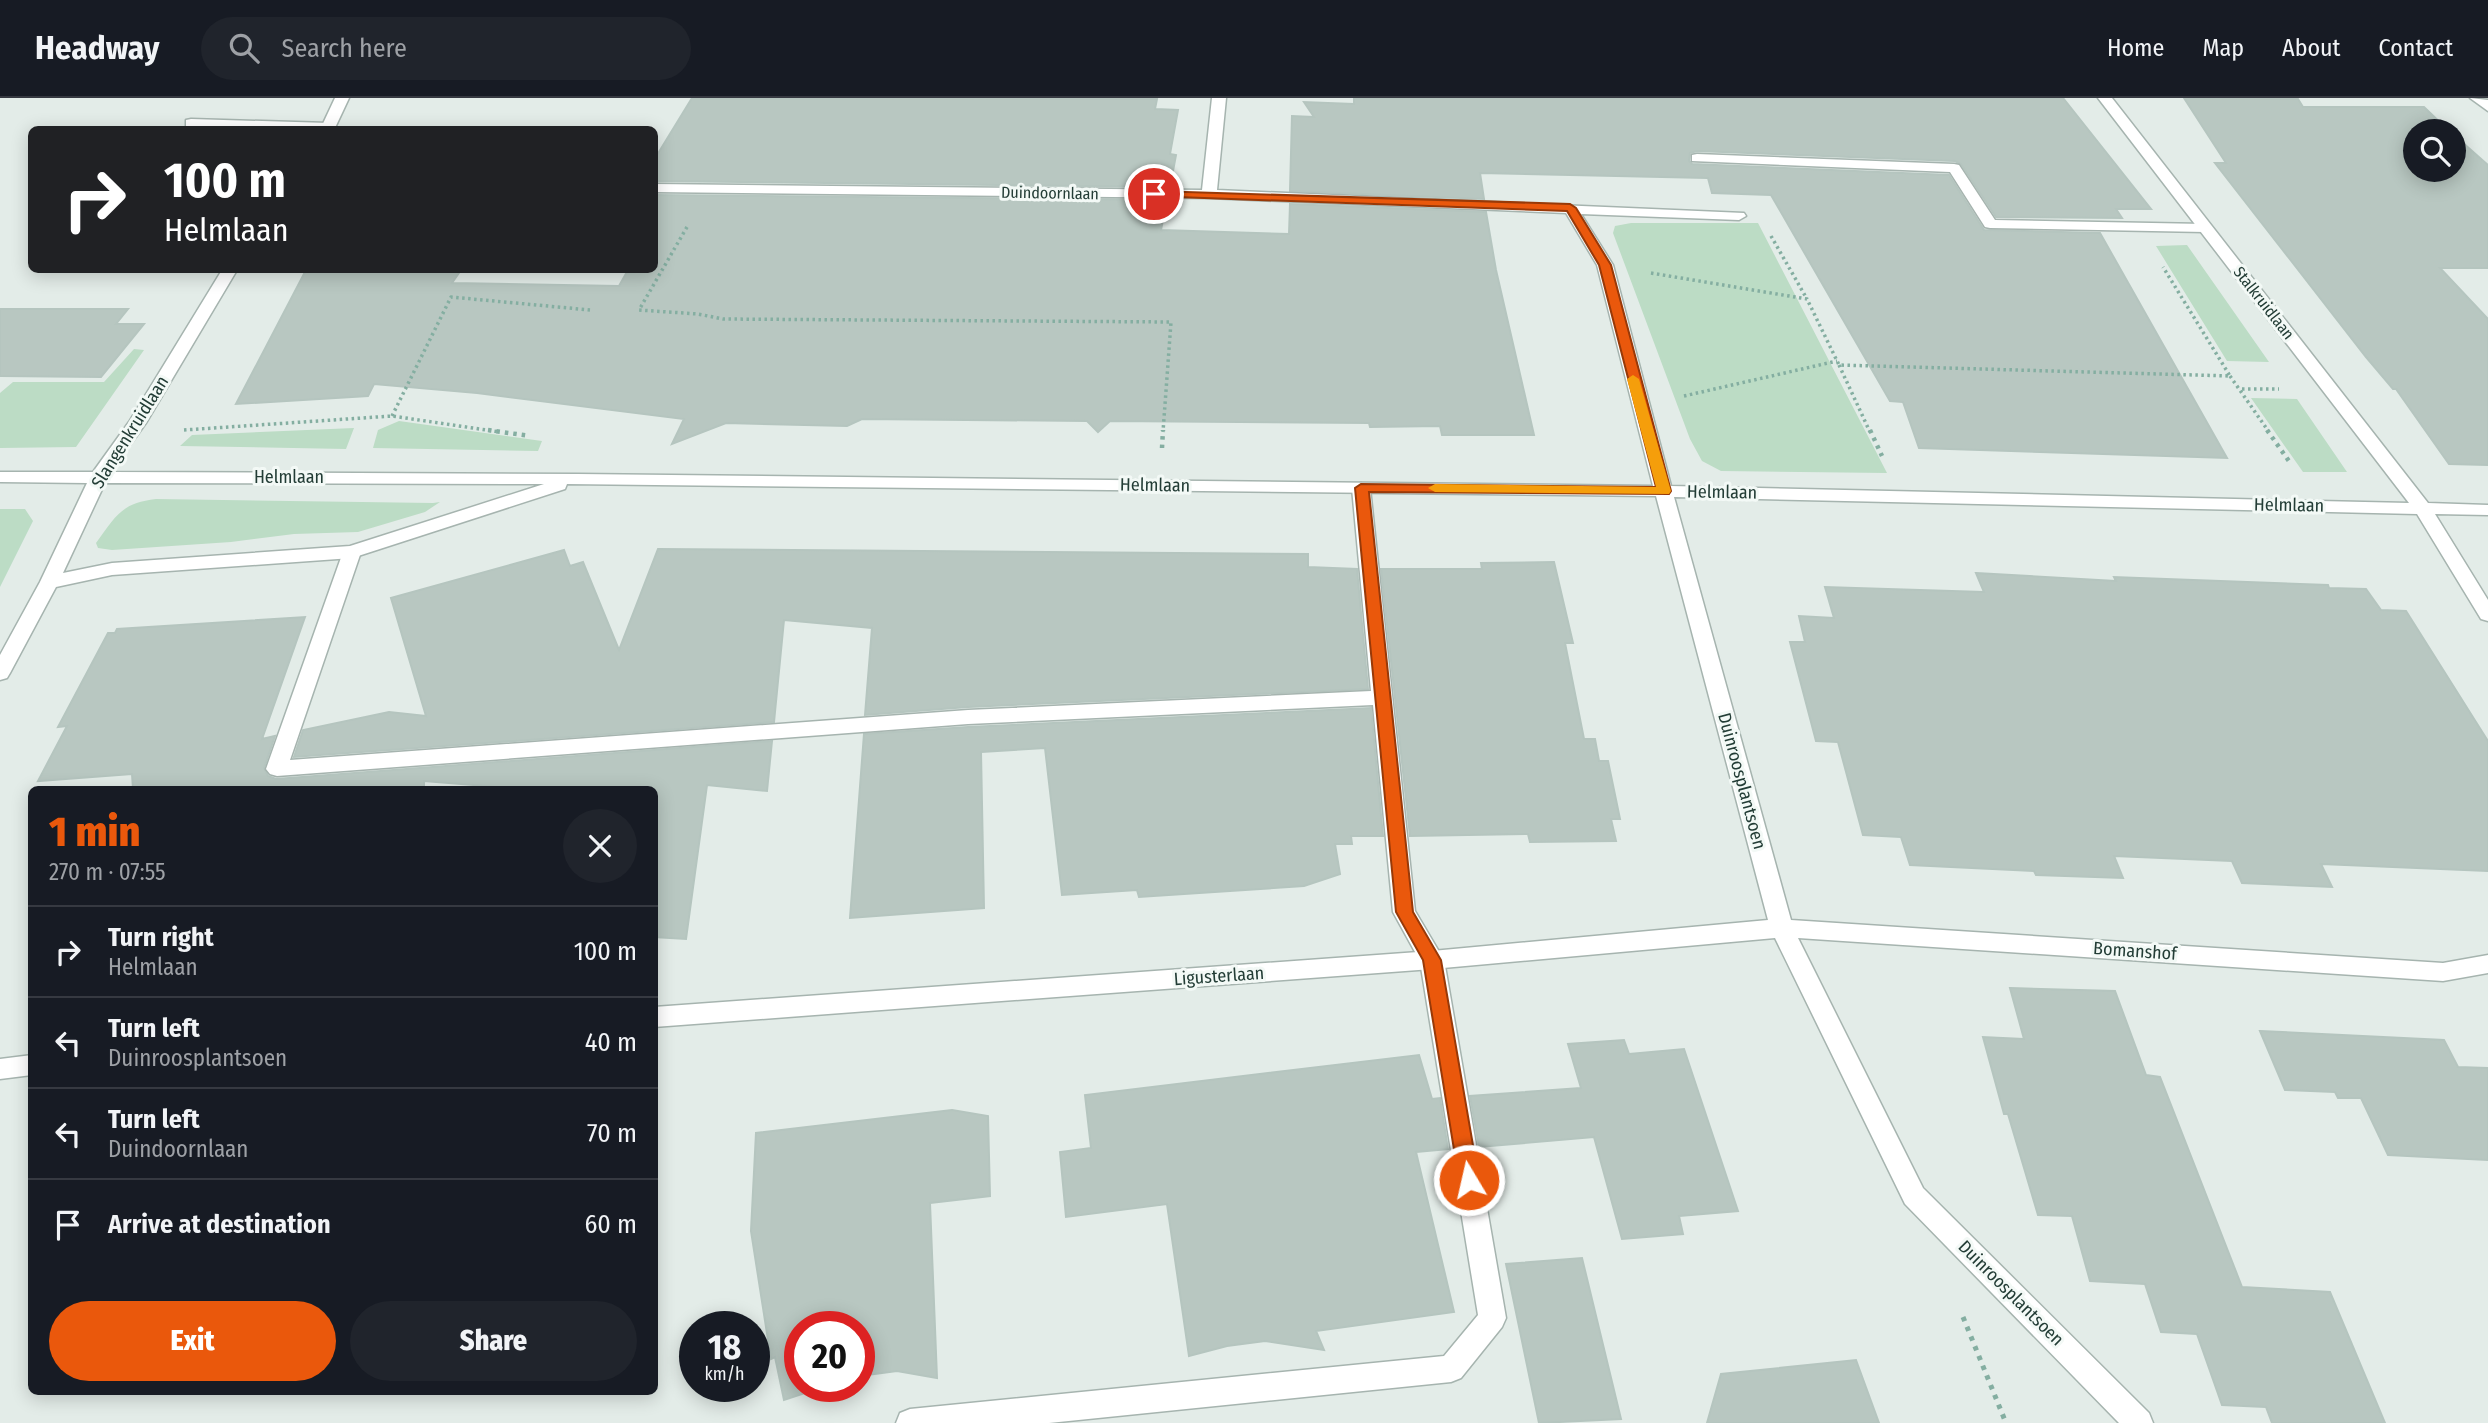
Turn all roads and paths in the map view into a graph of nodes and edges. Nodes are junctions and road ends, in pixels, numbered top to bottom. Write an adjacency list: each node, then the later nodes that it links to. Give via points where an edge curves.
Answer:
1 (342, 98): 8 (street)
2 (1219, 98): 12 (street)
3 (2105, 98): 16 (street, Stalkruidlaan)
4 (2477, 98): 5 (street)
5 (2488, 107)
6 (191, 123): 7 (street)
7 (273, 126)
8 (329, 126)
9 (1697, 158): 15 (street, via 1954,167 1990,224)
10 (658, 188): 11 (street, Duindoornlaan)
11 (709, 189): 12 (street, Duindoornlaan); 30 (path, via 639,310 723,319 1171,322)
12 (1209, 194): 13 (street, Duindoornlaan)
13 (1570, 208): 14 (street); 17 (street, Duinroosplantsoen)
14 (1739, 216): 19 (path, via 1762,220)
15 (2139, 227): 16 (street); 22 (path)
16 (2205, 228): 35 (street, Stalkruidlaan)
17 (1605, 265): 19 (path); 23 (street, Duinroosplantsoen)
18 (227, 273): 25 (street, Slangenkruidlaan)
19 (1807, 299): 21 (path)
20 (590, 310): 24 (path, via 451,297)
21 (1838, 363): 22 (path); 23 (path); 33 (path)
22 (2230, 376): 34 (path)
23 (1640, 406): 32 (street, Duinroosplantsoen)
24 (392, 416): 25 (path); 26 (path)
25 (130, 433): 27 (street, Slangenkruidlaan)
26 (536, 437)
27 (99, 476): 28 (street, Helmlaan); 29 (street, Helmlaan); 38 (street, Slangenkruidlaan)
28 (0, 477)
29 (578, 479): 30 (street, Helmlaan); 37 (street, Helmlaan)
30 (1160, 485): 31 (street, Helmlaan)
31 (1361, 488): 32 (street, Helmlaan); 41 (street)
32 (1664, 491): 33 (street, Helmlaan); 42 (street, Duinroosplantsoen)
33 (1902, 496): 34 (street, Helmlaan)
34 (2318, 506): 35 (street, Helmlaan)
35 (2421, 508): 36 (street, Helmlaan); 39 (street)
36 (2488, 510)
37 (352, 552): 38 (street, Helmlaan, via 112,569); 41 (street, via 277,769 733,733 1209,703)
38 (49, 582): 40 (street, Slangenkruidlaan)
39 (2488, 615)
40 (0, 673)
41 (1382, 698): 43 (street, via 1404,912)
42 (1782, 928): 43 (street, Ligusterlaan); 44 (street, Bomanshof, via 2443,972); 49 (street, Duinroosplantsoen, via 1914,1196)
43 (1432, 960): 45 (street, Ligusterlaan); 48 (street, via 1492,1318 1451,1369)
44 (2488, 964)
45 (658, 1017)
46 (28, 1066): 47 (street)
47 (0, 1069)
48 (909, 1423)
49 (2138, 1423)

